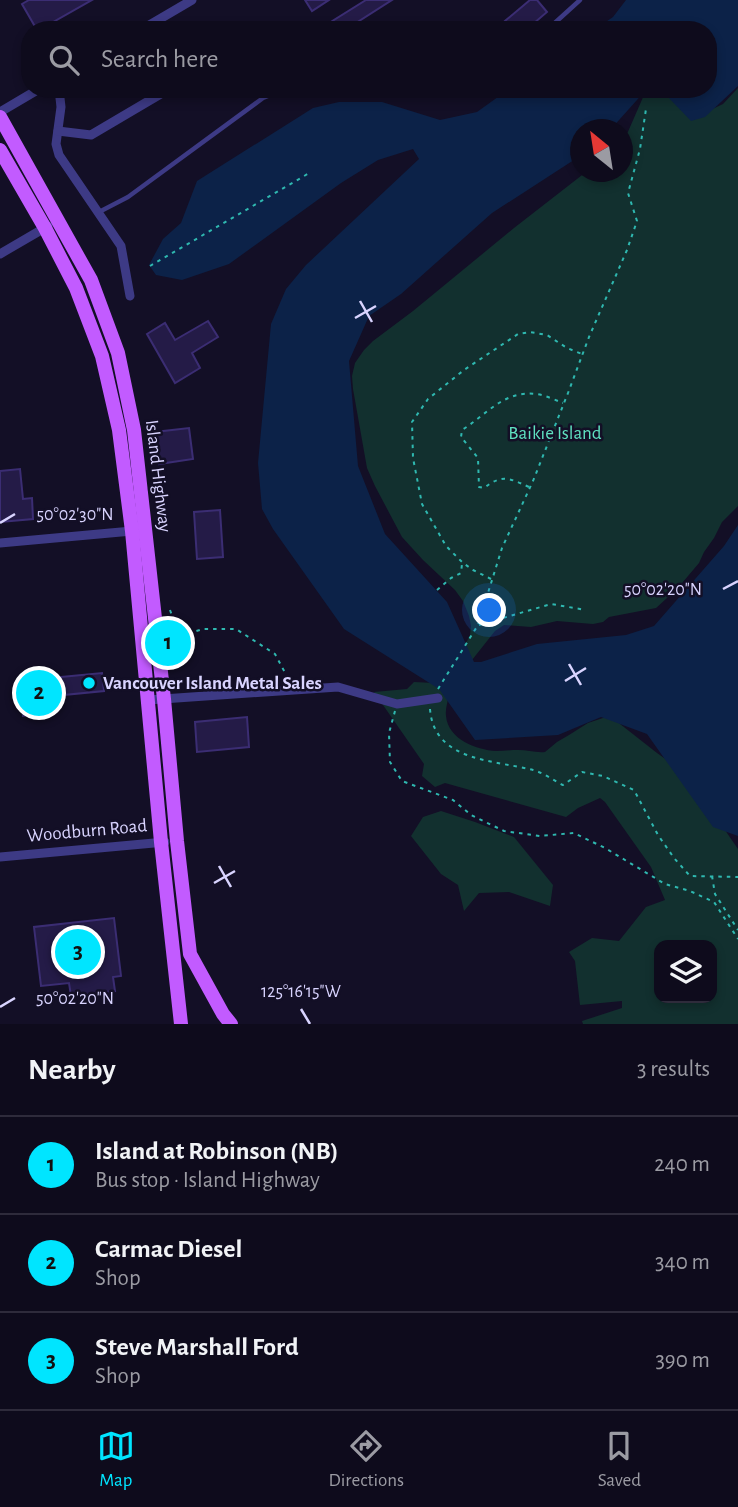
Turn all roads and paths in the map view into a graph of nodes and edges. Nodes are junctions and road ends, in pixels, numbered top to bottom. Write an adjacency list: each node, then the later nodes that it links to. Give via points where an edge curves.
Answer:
1 (192, 0): 3 (street)
2 (580, 0): 4 (lane)
3 (156, 21)
4 (557, 21)
5 (26, 98): 10 (street)
6 (60, 98): 11 (street)
7 (154, 98): 11 (street, via 91,135)
8 (265, 98): 14 (lane)
9 (646, 109): 20 (path, via 628,193 637,221)
10 (0, 115): 15 (main road, Island Highway)
11 (58, 131): 14 (street, via 59,155)
12 (0, 150): 16 (main road, Island Highway)
13 (311, 172): 18 (path)
14 (99, 213): 19 (street, via 121,246)
15 (59, 220): 16 (street); 33 (main road, Island Highway, via 91,280 118,353 134,430)
16 (45, 228): 17 (street); 23 (main road, Island Highway, via 76,288 102,356 119,430)
17 (0, 254)
18 (150, 266)
19 (130, 296)
20 (583, 354): 21 (path); 25 (path, via 547,335 518,334 428,399 412,422 412,458 422,504 446,546)
21 (564, 404): 22 (path); 22 (path, via 538,394 520,394 502,400 462,429 461,437 478,458 479,487 496,479 511,479)
22 (530, 488): 26 (path)
23 (132, 531): 24 (street); 32 (main road, Island Highway)
24 (0, 543)
25 (463, 563): 26 (path); 27 (path, via 461,573)
26 (492, 579): 30 (path)
27 (437, 590)
28 (170, 610): 31 (path, via 178,632 236,629 275,654)
29 (586, 610): 30 (path, via 551,604)
30 (478, 625): 34 (path)
31 (295, 690): 33 (street); 35 (street, via 338,687)
32 (148, 699): 33 (street); 37 (main road, Island Highway)
33 (164, 699): 36 (main road, Island Highway)
34 (434, 699): 35 (street); 39 (path, via 431,719 444,743 468,757 537,771 563,785 582,772 634,790 657,835 690,876)
35 (397, 704): 42 (path, via 389,733 390,762 402,781 453,800 504,831 540,836 574,833 665,884 714,902)
36 (177, 841): 37 (street, Woodburn Road); 44 (main road, Island Highway, via 190,954)
37 (161, 842): 38 (street, Woodburn Road); 43 (main road, Island Highway)
38 (0, 857)
39 (711, 875): 40 (path); 41 (path, via 715,894)
40 (738, 877)
41 (738, 930)
42 (738, 939)
43 (181, 1024)
44 (231, 1024)

